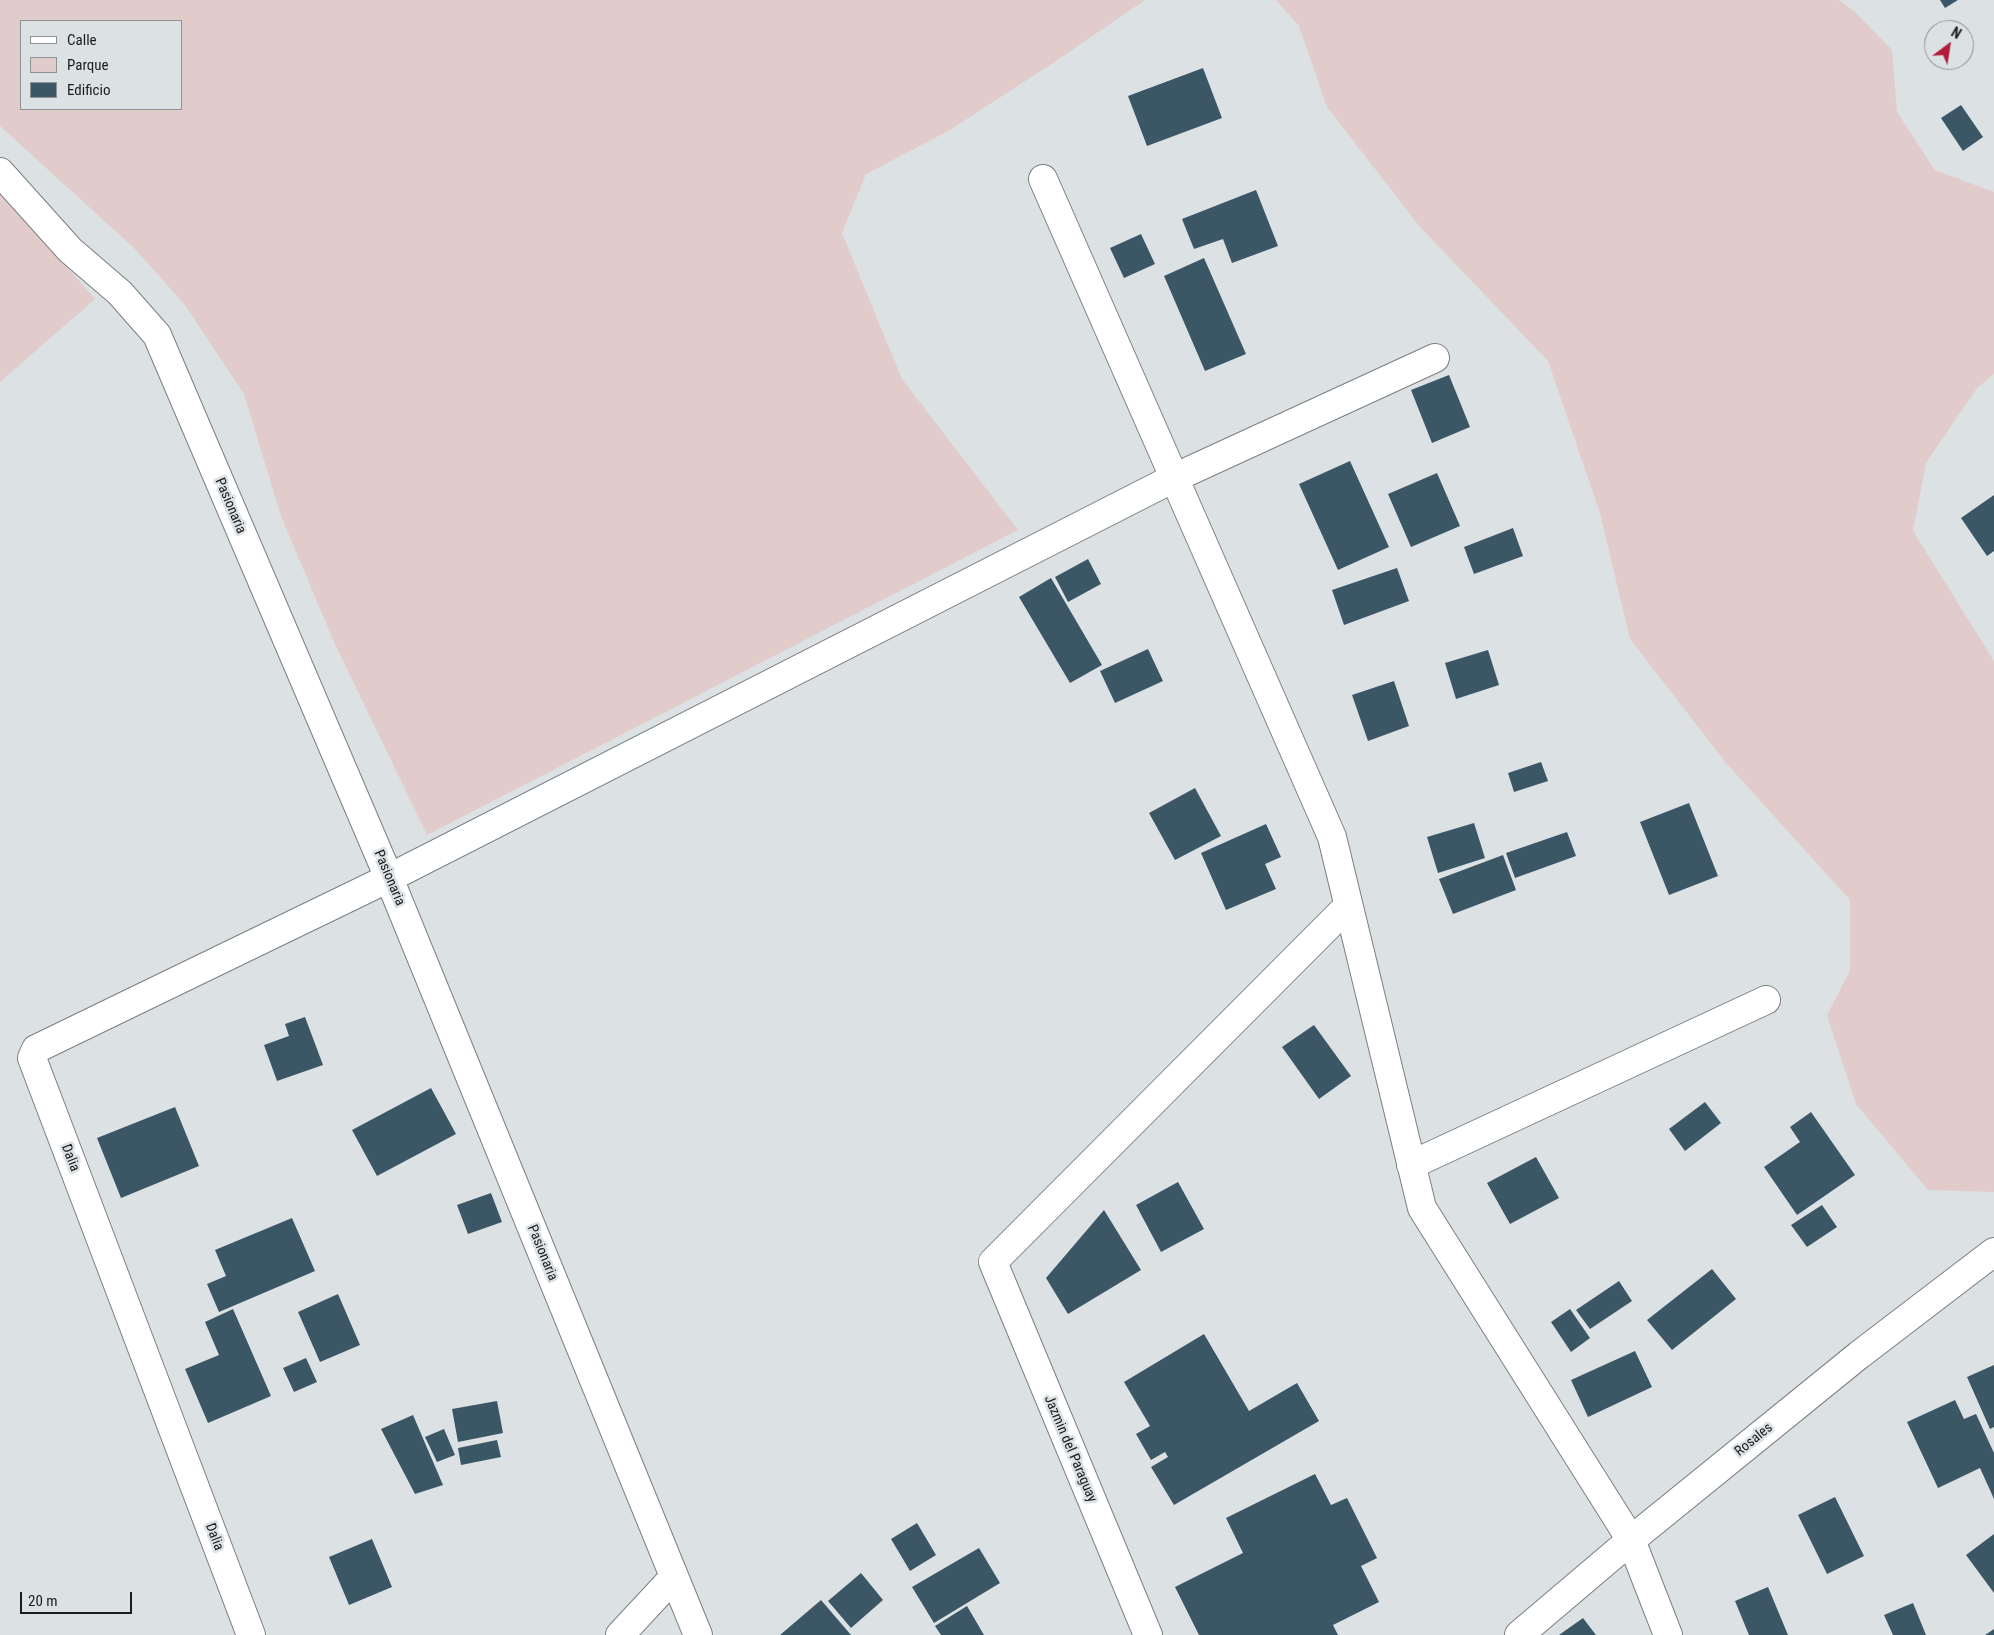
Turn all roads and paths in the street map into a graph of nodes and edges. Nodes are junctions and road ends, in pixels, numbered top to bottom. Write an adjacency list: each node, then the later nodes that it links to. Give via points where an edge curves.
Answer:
1 (0, 172): 5 (street, Pasionaria, via 70,250 120,293 157,335)
2 (1043, 179): 4 (street)
3 (1435, 358): 4 (street, Dalia)
4 (1174, 478): 5 (street, Dalia); 6 (street, via 1332,837)
5 (390, 878): 11 (street, Pasionaria); 12 (street, Dalia, via 36,1049 32,1058)
6 (1348, 906): 8 (street); 15 (street, Jazmin del Paraguay, via 993,1262)
7 (1766, 1000): 8 (street)
8 (1411, 1165): 10 (street, via 1422,1208)
9 (1991, 1260): 10 (street, Rosales, via 1859,1354)
10 (1631, 1540): 16 (street, Rosales); 17 (street)
11 (673, 1578): 13 (street); 14 (street, Pasionaria)
12 (251, 1635)
13 (620, 1635)
14 (698, 1635)
15 (1148, 1635)
16 (1519, 1635)
17 (1668, 1635)

